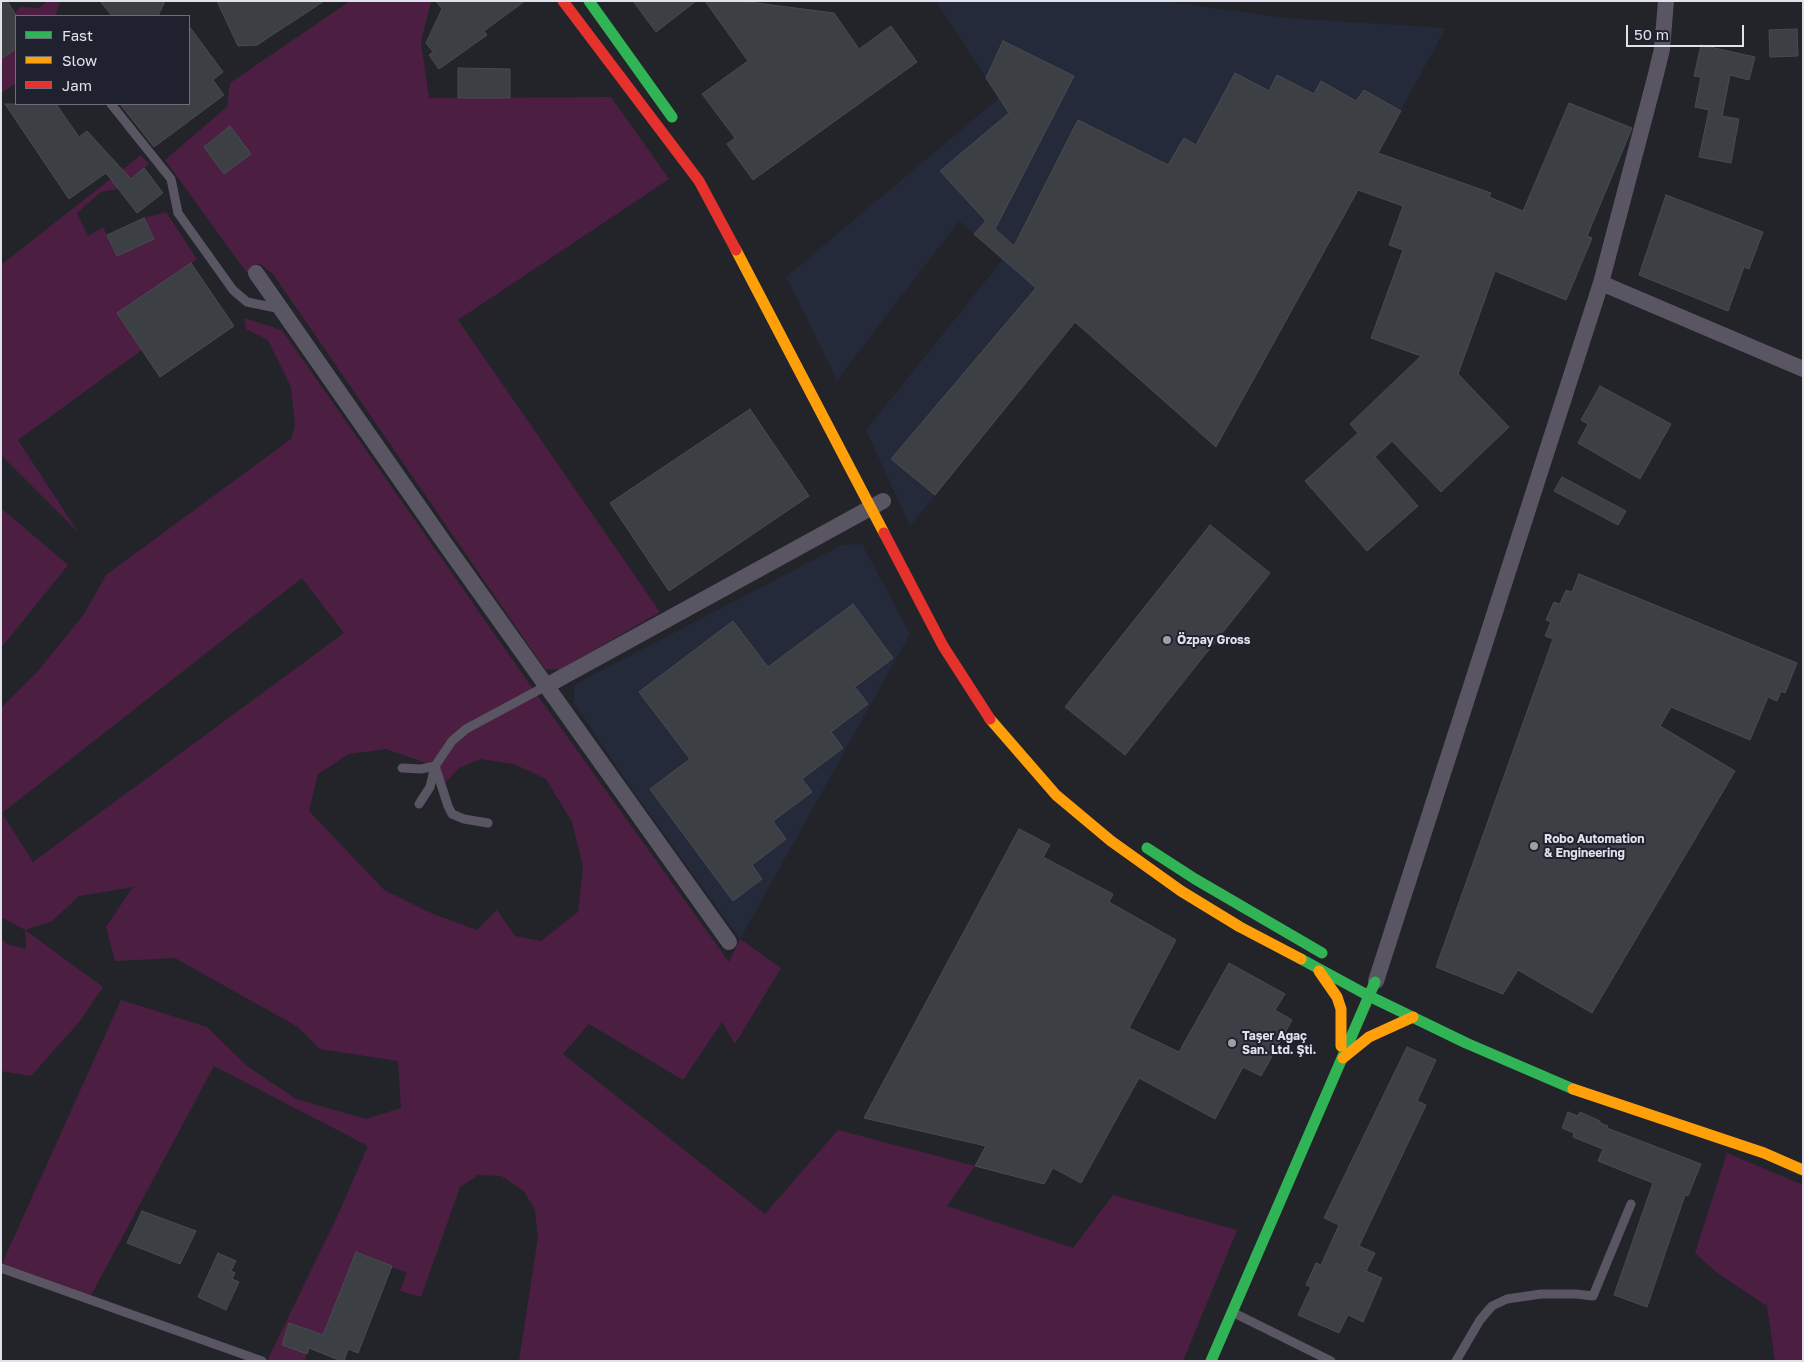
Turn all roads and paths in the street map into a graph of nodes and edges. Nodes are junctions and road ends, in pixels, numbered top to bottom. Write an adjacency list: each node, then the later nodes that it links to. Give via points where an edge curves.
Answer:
1 (562, 1): 10 (main road, via 699,181)
2 (589, 1): 5 (main road)
3 (1666, 1): 7 (street, via 1662,50)
4 (113, 105): 8 (lane, via 172,179 178,213 233,290 247,302)
5 (680, 128)
6 (256, 272): 8 (street)
7 (1601, 283): 9 (street); 20 (street)
8 (282, 309): 11 (street)
9 (1803, 370)
10 (880, 502): 11 (street); 19 (main road, via 939,638 966,685 999,732 1040,779 1111,841 1181,891 1240,928)
11 (546, 686): 12 (lane, via 466,729 452,741); 17 (street)
12 (435, 766): 13 (lane); 14 (lane, via 430,787); 15 (lane, via 452,814)
13 (402, 768)
14 (419, 804)
15 (488, 823)
16 (1139, 843): 18 (main road)
17 (729, 942)
18 (1336, 960)
19 (1316, 968): 20 (main road); 22 (main road, via 1333,991 1341,1009)
20 (1376, 985): 21 (main road); 22 (main road)
21 (1413, 1017): 22 (main road, via 1369,1037); 23 (main road, via 1574,1089 1764,1153)
22 (1340, 1060): 26 (main road)
23 (1803, 1170)
24 (1631, 1204): 30 (lane, via 1593,1296 1540,1294 1507,1299 1492,1306)
25 (1, 1268): 27 (lane)
26 (1232, 1312): 28 (main road); 29 (lane)
27 (262, 1361)
28 (1211, 1361)
29 (1331, 1361)
30 (1456, 1361)

